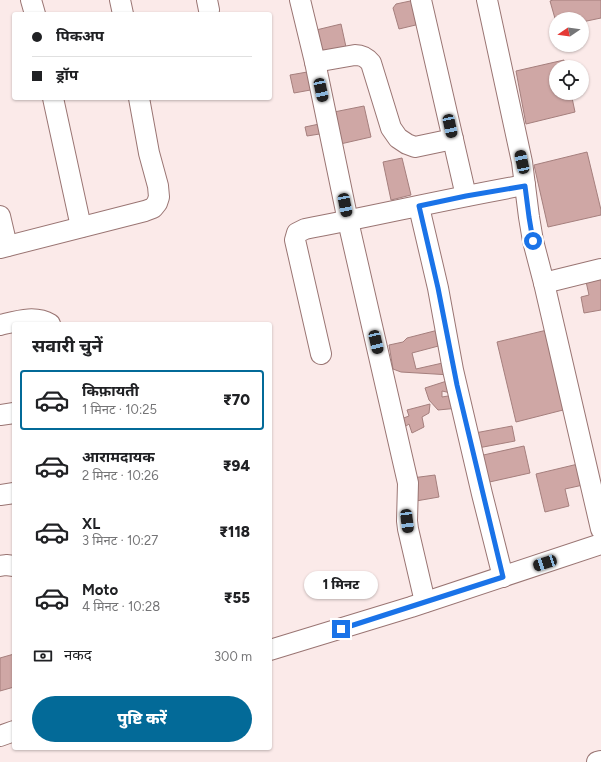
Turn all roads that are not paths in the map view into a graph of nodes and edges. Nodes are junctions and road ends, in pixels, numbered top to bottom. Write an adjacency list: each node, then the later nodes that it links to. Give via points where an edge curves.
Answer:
1 (32, 0): 6 (street)
2 (120, 0): 7 (street)
3 (300, 0): 8 (street)
4 (421, 0): 11 (street)
5 (487, 0): 12 (street)
6 (34, 12)
7 (123, 12)
8 (315, 62): 11 (street, via 355,55 367,58 371,63 391,128 398,138 415,147); 16 (street)
9 (53, 100): 17 (street)
10 (139, 100): 17 (street, via 158,186 157,203 145,211)
11 (453, 139): 13 (street)
12 (525, 186): 13 (street); 20 (street, via 533,241)
13 (466, 196): 14 (street)
14 (419, 206): 16 (street); 34 (street, via 457,385)
15 (0, 216): 18 (street)
16 (348, 221): 25 (street, via 300,230 295,236); 35 (street, via 408,484 408,530)
17 (81, 227): 18 (street)
18 (3, 247)
19 (601, 269): 20 (street)
20 (544, 283): 30 (street)
21 (18, 322): 22 (street, via 35,319)
22 (47, 322)
23 (12, 323): 24 (street)
24 (0, 325)
25 (321, 354)
26 (12, 413): 27 (street)
27 (0, 415)
28 (12, 493): 29 (street)
29 (0, 495)
30 (601, 529)
31 (601, 544): 34 (street)
32 (0, 566): 33 (street)
33 (12, 566)
34 (503, 577): 35 (street)
35 (425, 602): 36 (street)
36 (272, 649)
37 (12, 732): 38 (street)
38 (0, 736)
39 (601, 761): 40 (street)
40 (597, 762)

